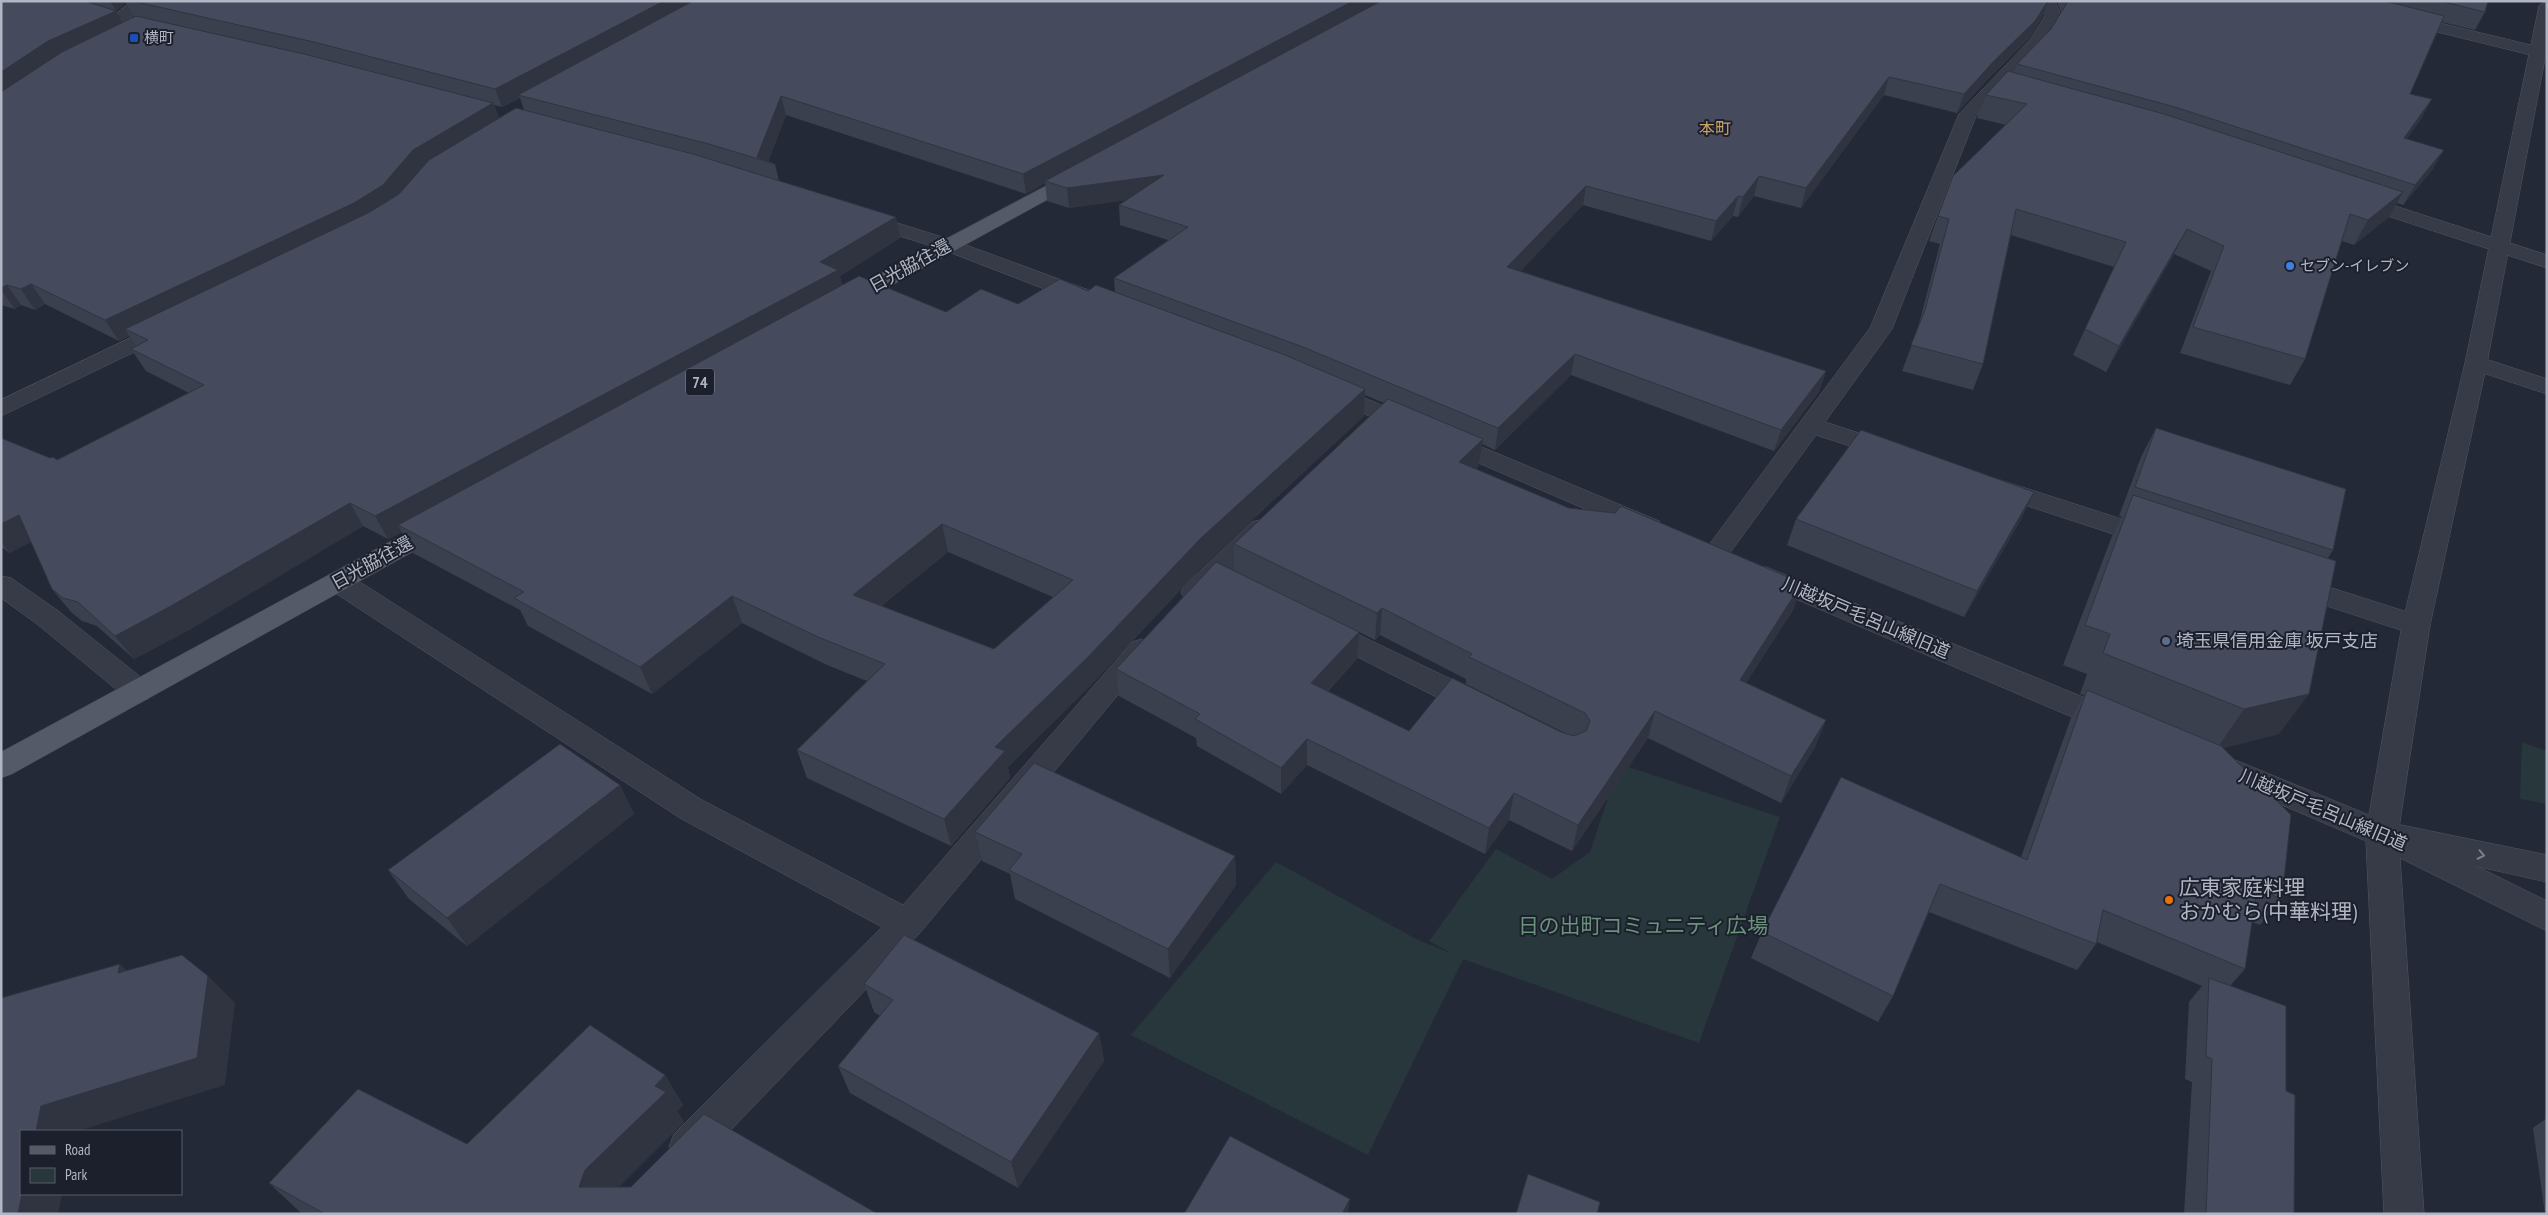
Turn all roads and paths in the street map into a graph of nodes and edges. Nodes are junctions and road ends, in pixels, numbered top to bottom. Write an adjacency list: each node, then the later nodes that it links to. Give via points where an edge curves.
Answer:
1 (142, 1): 5 (street)
2 (2047, 1): 21 (street, via 2053,16 2037,43 2003,88 1968,114 1880,329)
3 (2329, 1): 6 (street)
4 (2547, 6): 6 (street)
5 (121, 27)
6 (2542, 52): 11 (street)
7 (1096, 165): 10 (main road, 日光脇往還)
8 (2338, 193): 11 (street)
9 (846, 213): 10 (street)
10 (948, 245): 13 (street); 14 (main road, 日光脇往還)
11 (2498, 247): 12 (street); 16 (street)
12 (2547, 262)
13 (1107, 305)
14 (826, 312)
15 (184, 320): 19 (street)
16 (2476, 363): 18 (street); 36 (street)
17 (1312, 383): 20 (street)
18 (2547, 387)
19 (1, 409)
20 (1383, 414): 22 (street); 27 (street)
21 (1810, 425): 23 (street); 40 (street, 川越坂戸毛呂山線旧道, via 1722,558)
22 (1362, 433)
23 (1914, 460)
24 (1971, 478): 28 (street)
25 (1277, 513): 29 (street)
26 (461, 514): 31 (main road, 日光脇往還)
27 (1670, 536)
28 (2180, 547)
29 (1213, 573): 33 (street); 34 (street)
30 (2274, 578): 36 (street)
31 (339, 582): 38 (main road, 日光脇往還); 46 (street, via 690,809)
32 (1, 585): 38 (street, via 47,617)
33 (1240, 586)
34 (1180, 608)
35 (1302, 617): 39 (street)
36 (2416, 625): 43 (street)
37 (1161, 629): 46 (street)
38 (138, 691): 42 (main road, 日光脇往還)
39 (1505, 718)
40 (2126, 727)
41 (2200, 758): 43 (street, 川越坂戸毛呂山線旧道)
42 (1, 766)
43 (2382, 834): 44 (street, one-way to 44); 45 (street, 川越坂戸毛呂山線旧道); 48 (street)
44 (2547, 869)
45 (2547, 916)
46 (907, 924): 47 (street)
47 (664, 1171)
48 (2404, 1214)

